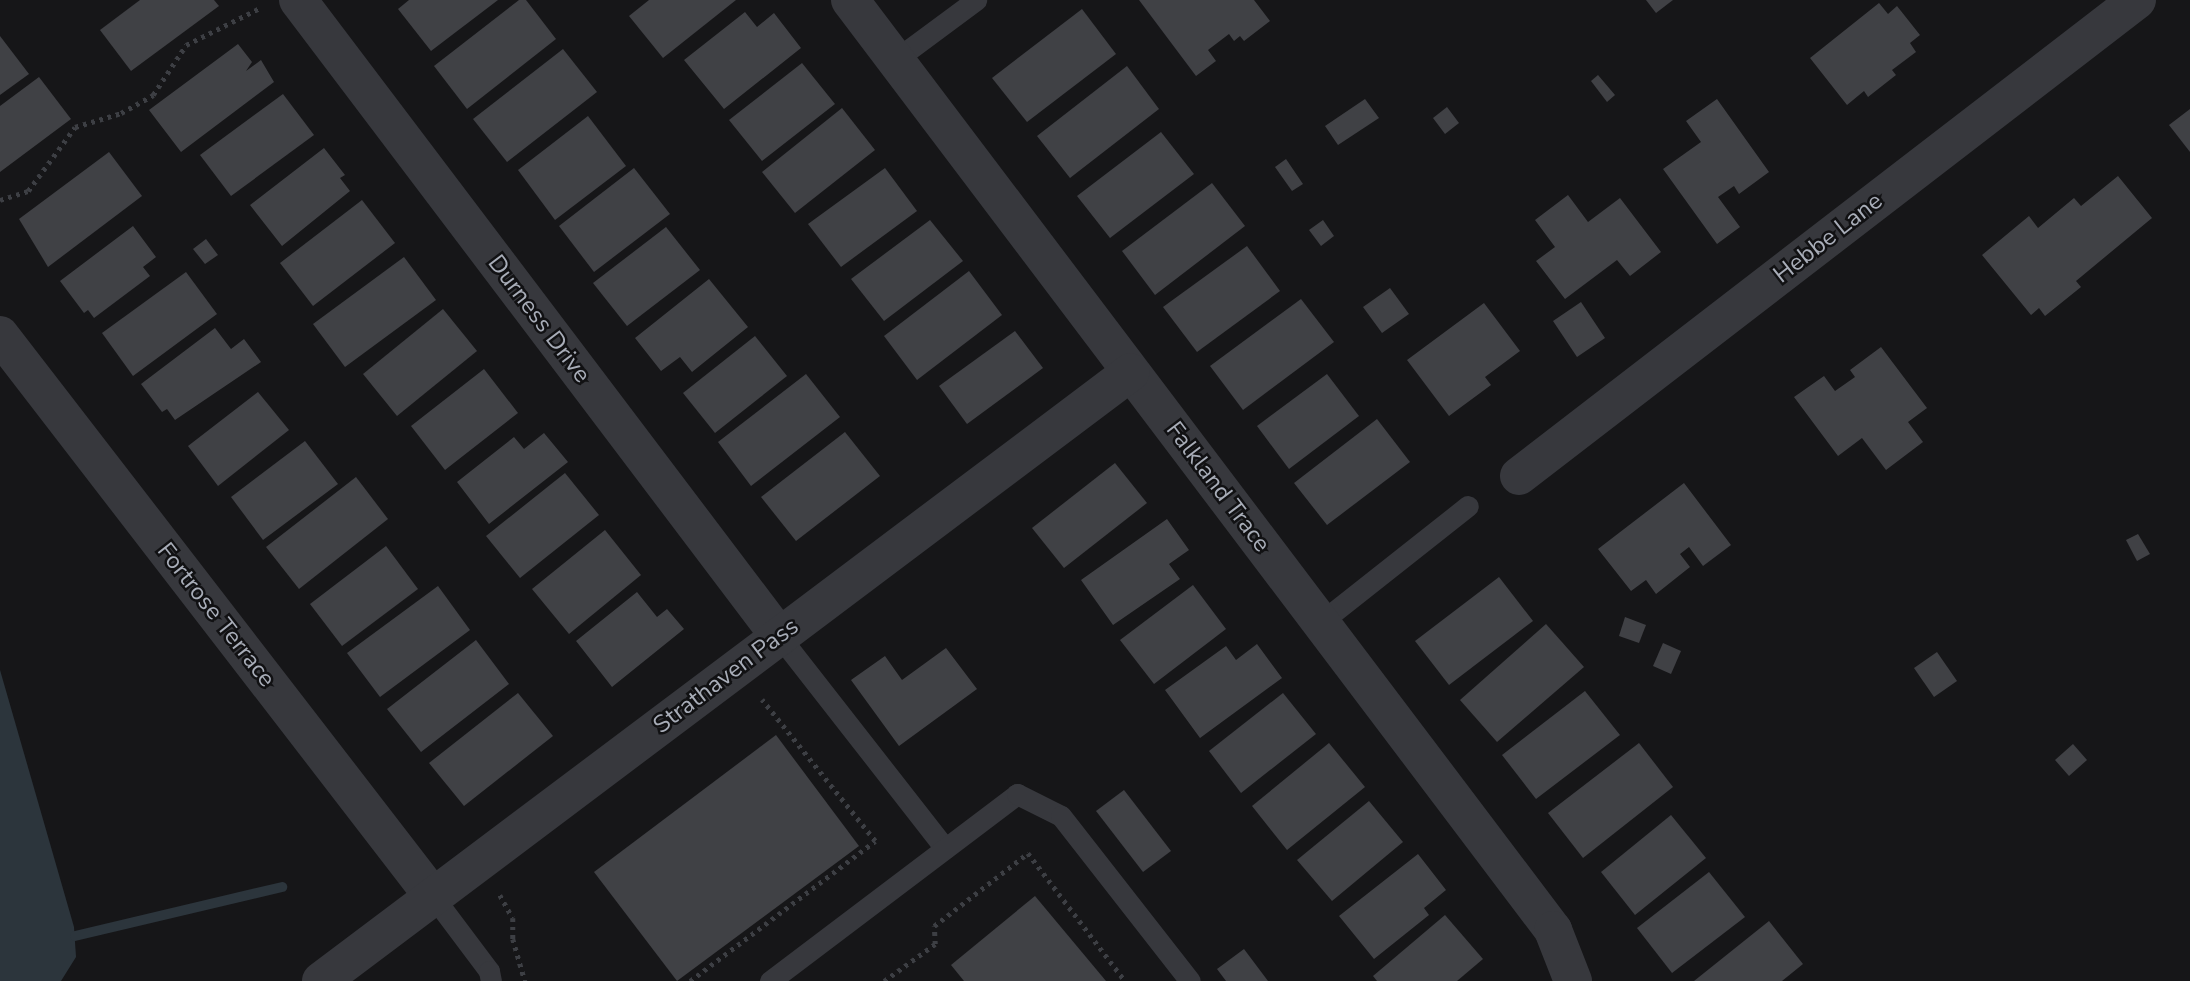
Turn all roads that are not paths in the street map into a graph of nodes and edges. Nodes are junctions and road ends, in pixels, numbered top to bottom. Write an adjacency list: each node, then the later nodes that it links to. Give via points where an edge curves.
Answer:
1 (298, 0): 11 (street, Durness Drive)
2 (850, 0): 5 (street, Falkland Trace)
3 (976, 0): 5 (lane)
4 (2137, 0): 8 (street, Hebbe Lane)
5 (895, 60): 7 (street, Falkland Trace)
6 (0, 335): 13 (street, Fortrose Terrace)
7 (1131, 372): 10 (street, Falkland Trace); 11 (street, Strathaven Pass)
8 (1520, 476)
9 (1468, 506): 10 (lane)
10 (1321, 622): 18 (street, Falkland Trace, via 1553,930)
11 (780, 637): 12 (lane); 13 (street, Strathaven Pass)
12 (945, 848): 16 (lane); 17 (lane, via 1017,793 1061,816)
13 (432, 895): 14 (street, Strathaven Pass); 15 (lane, via 489,971)
14 (321, 981)
15 (491, 981)
16 (770, 981)
17 (1190, 981)
18 (1573, 981)

